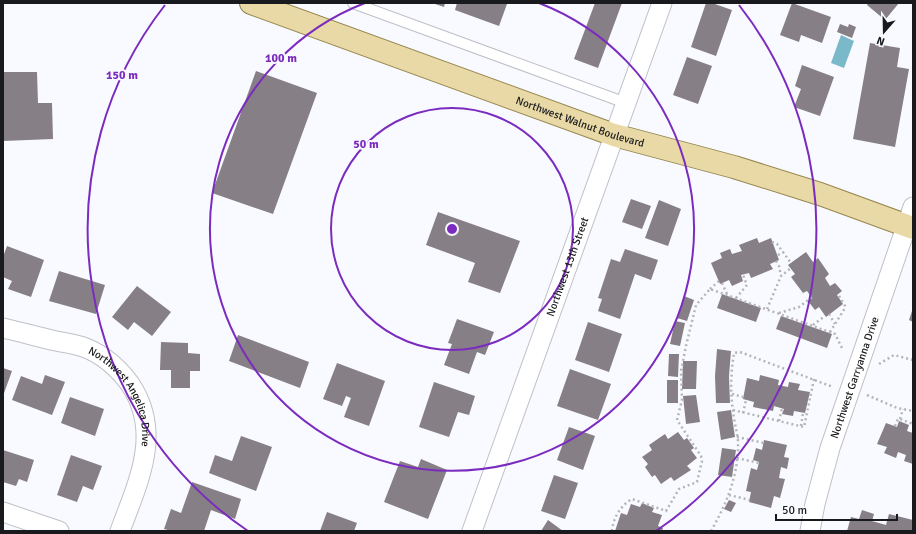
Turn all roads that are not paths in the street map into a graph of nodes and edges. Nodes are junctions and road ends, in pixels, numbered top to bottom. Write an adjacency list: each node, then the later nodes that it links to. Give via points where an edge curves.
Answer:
1 (250, 3): 5 (main road, Northwest Walnut Boulevard)
2 (353, 3): 4 (lane)
3 (662, 3): 4 (street, Northwest 13th Street)
4 (626, 103): 5 (street, Northwest 13th Street)
5 (614, 135): 6 (main road, Northwest Walnut Boulevard, via 734,167); 11 (street, Northwest 13th Street)
6 (911, 220): 12 (street, Northwest Garryanna Drive, via 830,448)
7 (3, 328): 10 (street, Northwest Angelica Drive, via 87,349 107,360 124,375 136,393 146,421 145,461)
8 (3, 512): 9 (street)
9 (59, 531)
10 (120, 531)
11 (472, 531)
12 (810, 531)

